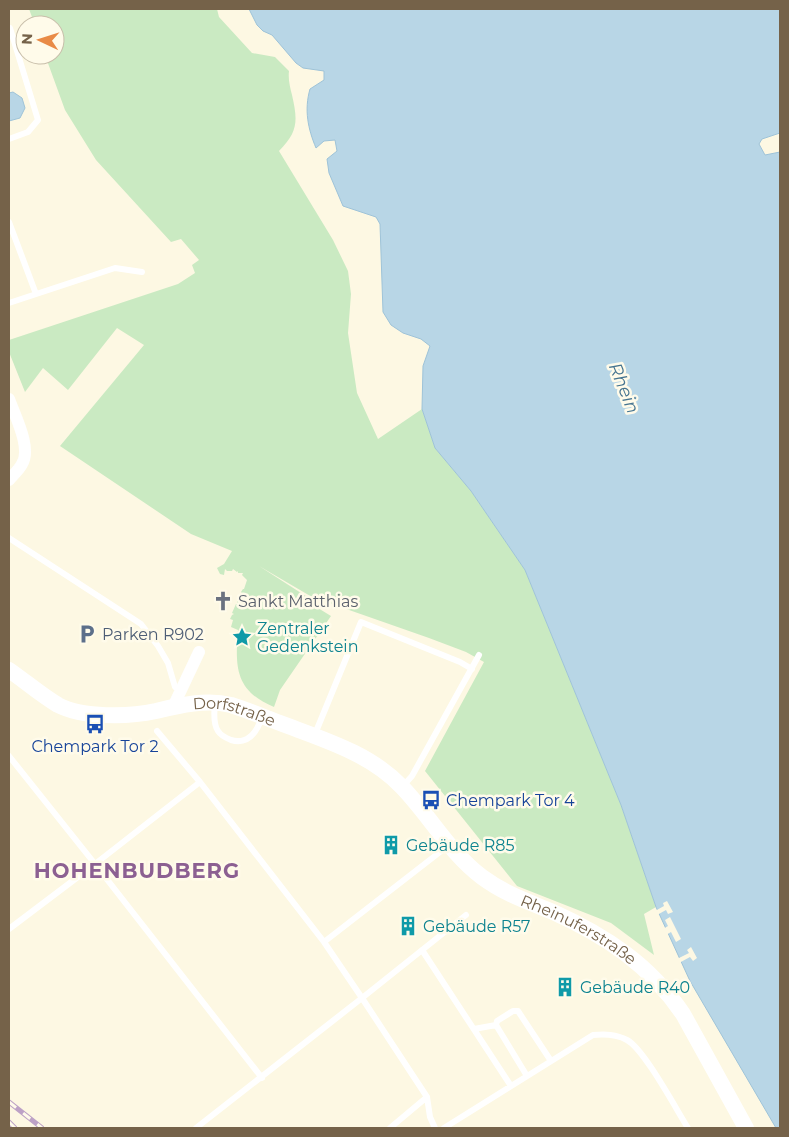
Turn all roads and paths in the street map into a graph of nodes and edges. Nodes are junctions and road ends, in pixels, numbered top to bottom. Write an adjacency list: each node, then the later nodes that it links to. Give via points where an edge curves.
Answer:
1 (9, 27): 2 (lane, via 38,120 28,132)
2 (9, 139)
3 (9, 222): 5 (lane)
4 (142, 272): 5 (lane, via 115,268)
5 (36, 294): 6 (lane)
6 (9, 304)
7 (9, 399): 8 (street, via 26,454)
8 (9, 480)
9 (9, 538): 14 (lane, via 142,624 168,663 175,687)
10 (199, 652): 14 (street)
11 (479, 655): 12 (lane)
12 (472, 669): 19 (lane, via 361,622); 22 (lane, via 412,776)
13 (9, 670): 16 (street, Dorfstraße, via 58,705 83,712 111,716)
14 (181, 690): 16 (street)
15 (215, 704): 16 (street, Dorfstraße); 17 (street, Dorfstraße, via 229,705); 17 (lane, via 217,730 222,736 239,742 258,730)
16 (173, 707)
17 (263, 717): 19 (street, Dorfstraße)
18 (157, 731): 21 (lane)
19 (314, 736): 22 (street, Dorfstraße, via 373,763)
20 (9, 756): 25 (lane)
21 (200, 782): 25 (lane); 28 (lane)
22 (402, 787): 23 (street, Dorfstraße)
23 (435, 828): 24 (street, Rheinuferstraße)
24 (449, 845): 28 (lane); 43 (street, Rheinuferstraße, via 481,876 509,894 598,935 645,969 673,998)
25 (95, 864): 27 (lane); 35 (lane)
26 (466, 915): 29 (lane)
27 (9, 929)
28 (324, 942): 30 (lane)
29 (422, 950): 30 (lane); 32 (lane)
30 (362, 998): 35 (lane); 37 (lane)
31 (496, 1025): 32 (lane); 33 (lane, via 497,1021 518,1011); 34 (lane)
32 (474, 1029): 36 (lane)
33 (551, 1061): 34 (lane); 42 (lane, via 593,1035 608,1034 628,1040 641,1053)
34 (527, 1076): 36 (lane)
35 (262, 1078): 38 (lane)
36 (510, 1086): 41 (lane)
37 (427, 1097): 39 (lane); 40 (lane)
38 (196, 1128)
39 (390, 1128)
40 (435, 1128)
41 (444, 1128)
42 (688, 1128)
43 (746, 1128)

